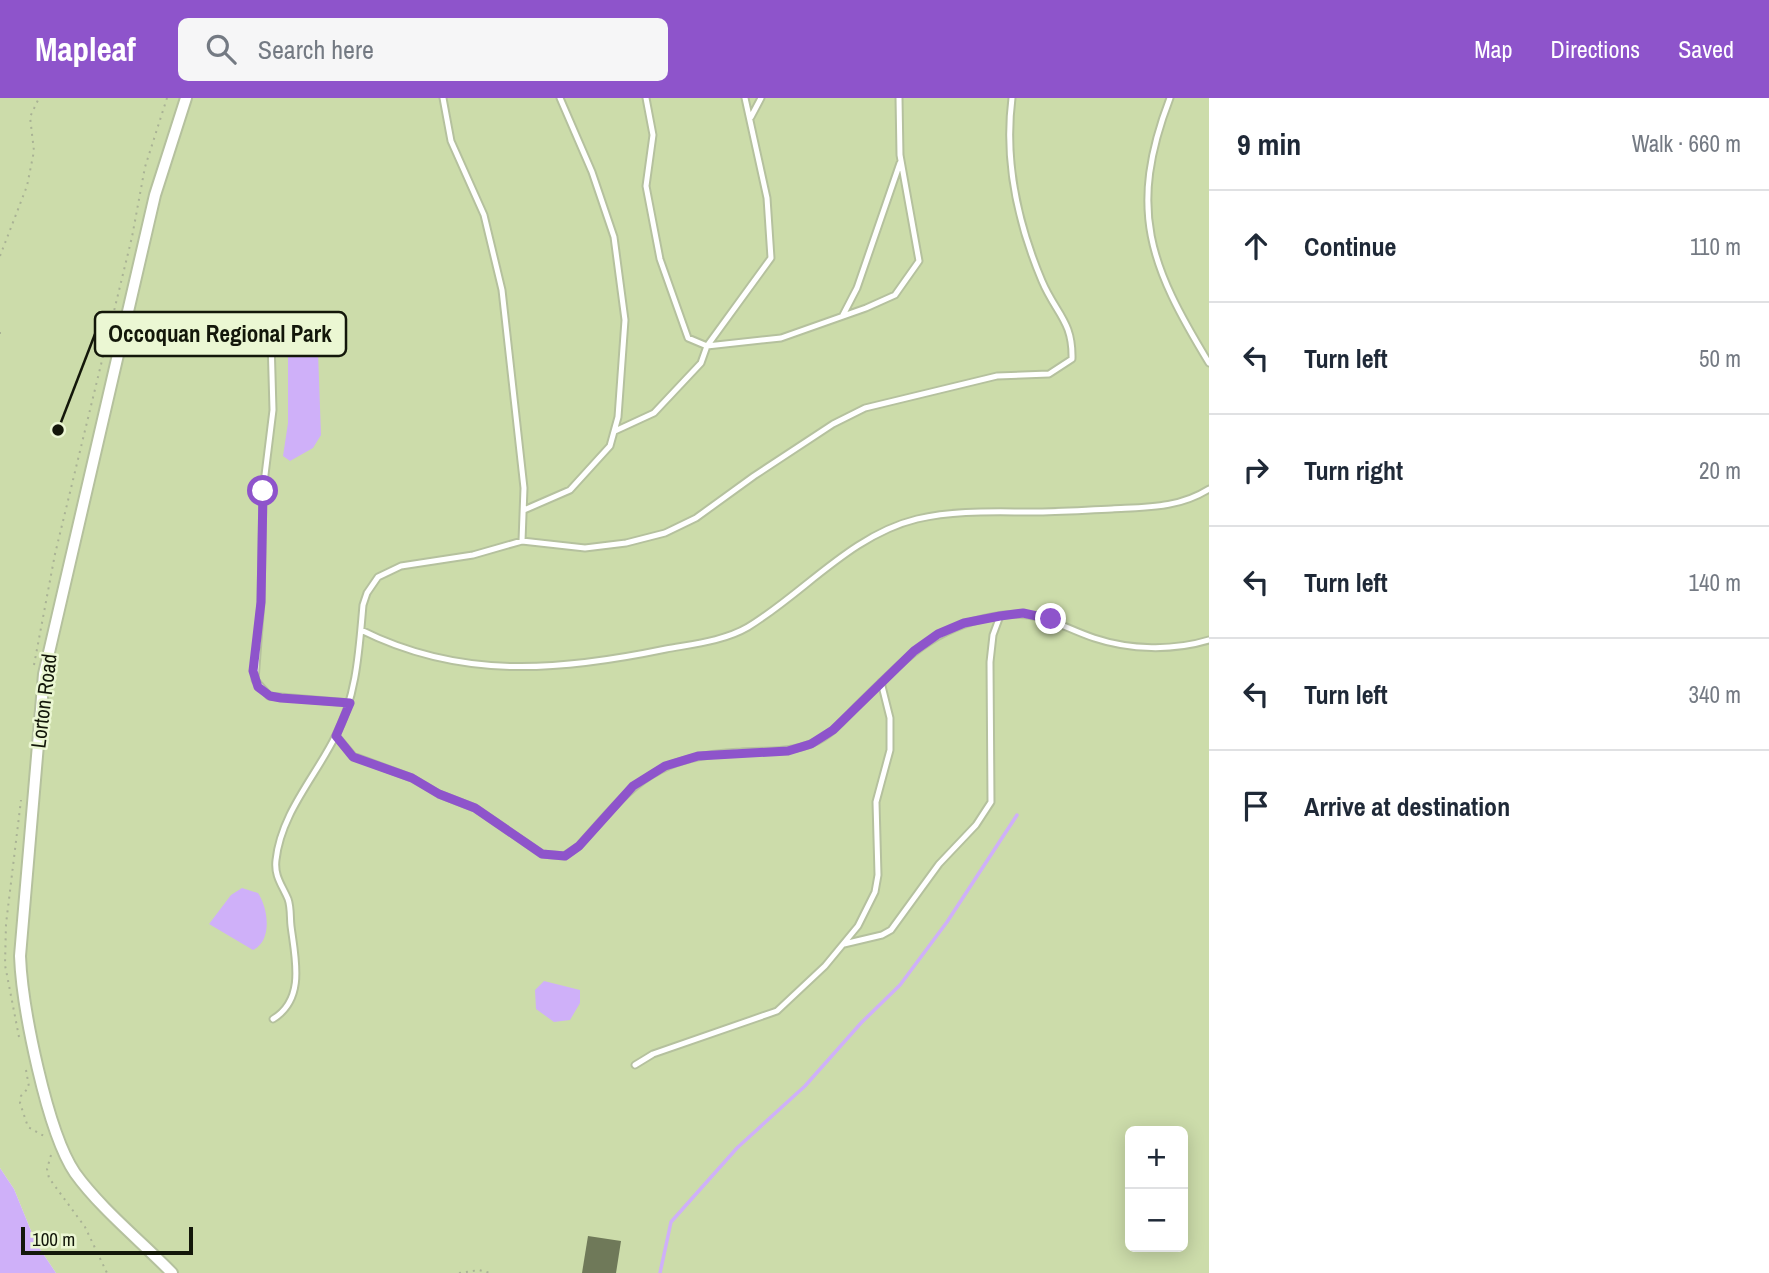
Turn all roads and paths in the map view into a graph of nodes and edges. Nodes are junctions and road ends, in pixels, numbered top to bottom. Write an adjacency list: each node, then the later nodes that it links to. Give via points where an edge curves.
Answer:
1 (39, 98): 13 (path, via 30,117 34,151 27,186)
2 (186, 98): 39 (street, Lorton Road, via 155,195 44,674 20,956 24,1002 65,1155 87,1186)
3 (443, 98): 22 (lane, via 451,141 484,215 502,290 516,394)
4 (560, 98): 20 (lane, via 614,237 625,320)
5 (646, 98): 18 (lane, via 653,135 646,186 660,259 688,338)
6 (745, 98): 11 (lane)
7 (761, 98): 11 (lane)
8 (899, 98): 12 (lane)
9 (1012, 98): 23 (lane, via 1012,175 1028,248 1049,297 1073,335 1072,359 1049,374 997,376 865,408 765,468 696,518 665,533 585,548)
10 (1170, 98): 19 (lane, via 1154,149 1149,228 1168,292)
11 (750, 117): 18 (lane, via 767,198 771,258)
12 (901, 160): 14 (lane); 14 (lane, via 919,261 895,295)
13 (0, 256)
14 (843, 316): 18 (lane, via 781,338)
15 (274, 323): 28 (lane, via 273,410 263,491 255,680 270,696)
16 (0, 332): 17 (path)
17 (0, 337)
18 (707, 346): 20 (lane, via 701,363 654,413)
19 (1209, 363)
20 (615, 430): 22 (lane, via 610,446 570,491)
21 (1209, 489): 25 (lane, via 1188,500 1160,506 971,511 915,519 873,537 732,635 591,663 532,669 466,663 396,646)
22 (524, 510): 23 (lane)
23 (522, 541): 25 (lane, via 388,570 367,593)
24 (1000, 616): 26 (lane, via 1039,615 1124,645 1182,646); 27 (lane, via 938,634); 30 (lane, via 990,662 991,802 891,930)
25 (361, 630): 28 (lane)
26 (1209, 640)
27 (881, 682): 29 (lane, via 833,730 811,744 788,751 698,756 656,771 633,786 579,846 557,857 542,854 475,808 353,757); 30 (lane, via 891,742 876,802 878,874 868,910)
28 (350, 703): 29 (lane)
29 (336, 736): 33 (lane, via 292,811 278,846 276,874 289,901 296,968 292,998)
30 (844, 944): 34 (lane, via 777,1011 653,1054)
31 (0, 976): 32 (path)
32 (6, 976)
33 (273, 1019)
34 (635, 1065)
35 (28, 1081): 36 (path, via 29,1087 20,1096 22,1111 28,1127)
36 (49, 1138)
37 (52, 1146): 38 (path, via 49,1178 85,1227)
38 (107, 1273)
39 (172, 1273)
40 (459, 1273): 41 (path)
41 (489, 1273)

